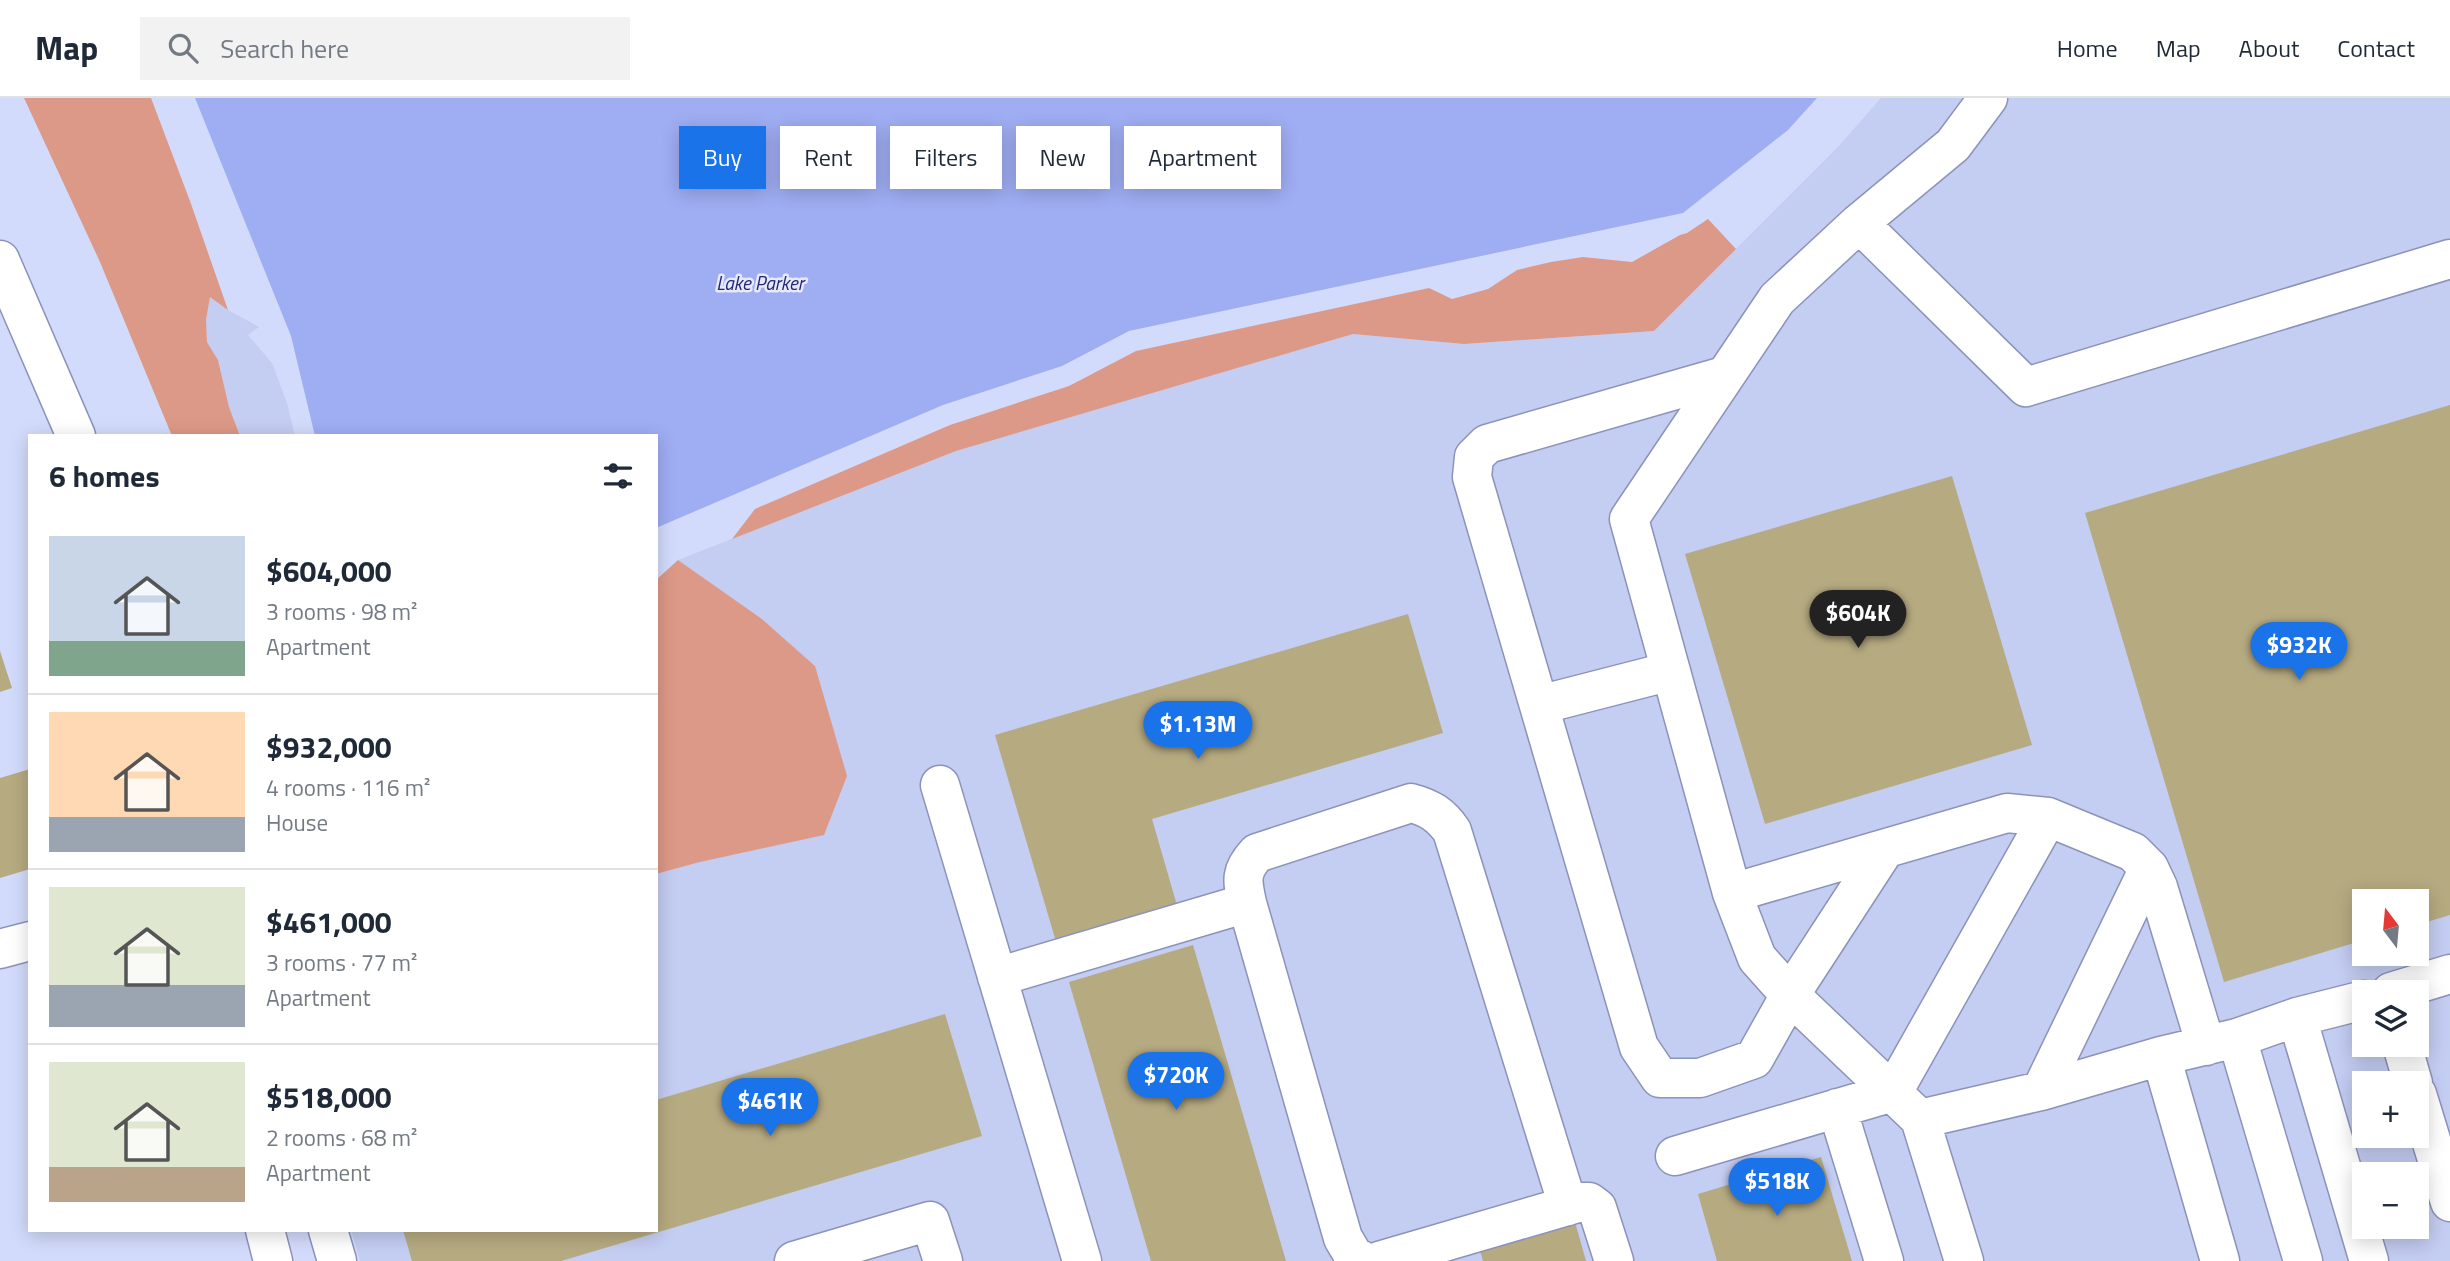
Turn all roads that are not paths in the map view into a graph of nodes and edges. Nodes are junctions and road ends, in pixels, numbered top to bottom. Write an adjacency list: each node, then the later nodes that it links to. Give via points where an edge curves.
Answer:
1 (1988, 98): 2 (street, via 1953,145)
2 (1859, 223): 4 (street, via 2026,387); 5 (street, via 1777,299)
3 (0, 260): 6 (street)
4 (2450, 260)
5 (1724, 376): 7 (street, via 1629,519); 8 (street, via 1487,444 1474,457 1472,477)
6 (75, 434)
7 (1671, 671): 8 (street); 13 (street)
8 (1539, 705): 20 (street, via 1639,1047 1660,1078 1700,1078 1754,1059)
9 (940, 785): 18 (street)
10 (2048, 817): 11 (street, via 2007,813); 12 (street, via 2133,852); 26 (street)
11 (1885, 849): 13 (street); 20 (street)
12 (2149, 868): 23 (street); 25 (street)
13 (1732, 893): 20 (street, via 1757,958)
14 (1247, 903): 18 (street); 32 (street, via 1242,880 1257,853 1411,803 1428,807 1443,818 1452,831); 40 (street, via 1343,1238 1353,1255)
15 (28, 942): 16 (street)
16 (0, 950)
17 (2450, 974): 19 (street)
18 (997, 977): 39 (street)
19 (2429, 980)
20 (1790, 995): 26 (street)
21 (2352, 1003): 22 (street)
22 (2297, 1017): 23 (street); 47 (street)
23 (2221, 1042): 24 (street); 46 (street)
24 (2161, 1056): 25 (street); 45 (street)
25 (2041, 1091): 28 (street)
26 (1893, 1092): 27 (street); 28 (street)
27 (1837, 1108): 30 (street); 43 (street)
28 (1920, 1118): 44 (street)
29 (2429, 1133): 31 (street)
30 (1675, 1156)
31 (2450, 1202)
32 (1567, 1206): 41 (street); 42 (street, via 1589,1202 1597,1208)
33 (266, 1232): 35 (street)
34 (329, 1232): 36 (street)
35 (273, 1261)
36 (337, 1261)
37 (794, 1261): 38 (street, via 930,1220)
38 (943, 1261)
39 (1082, 1261)
40 (1363, 1261)
41 (1379, 1261)
42 (1614, 1261)
43 (1884, 1261)
44 (1964, 1261)
45 (2220, 1261)
46 (2303, 1261)
47 (2370, 1261)

